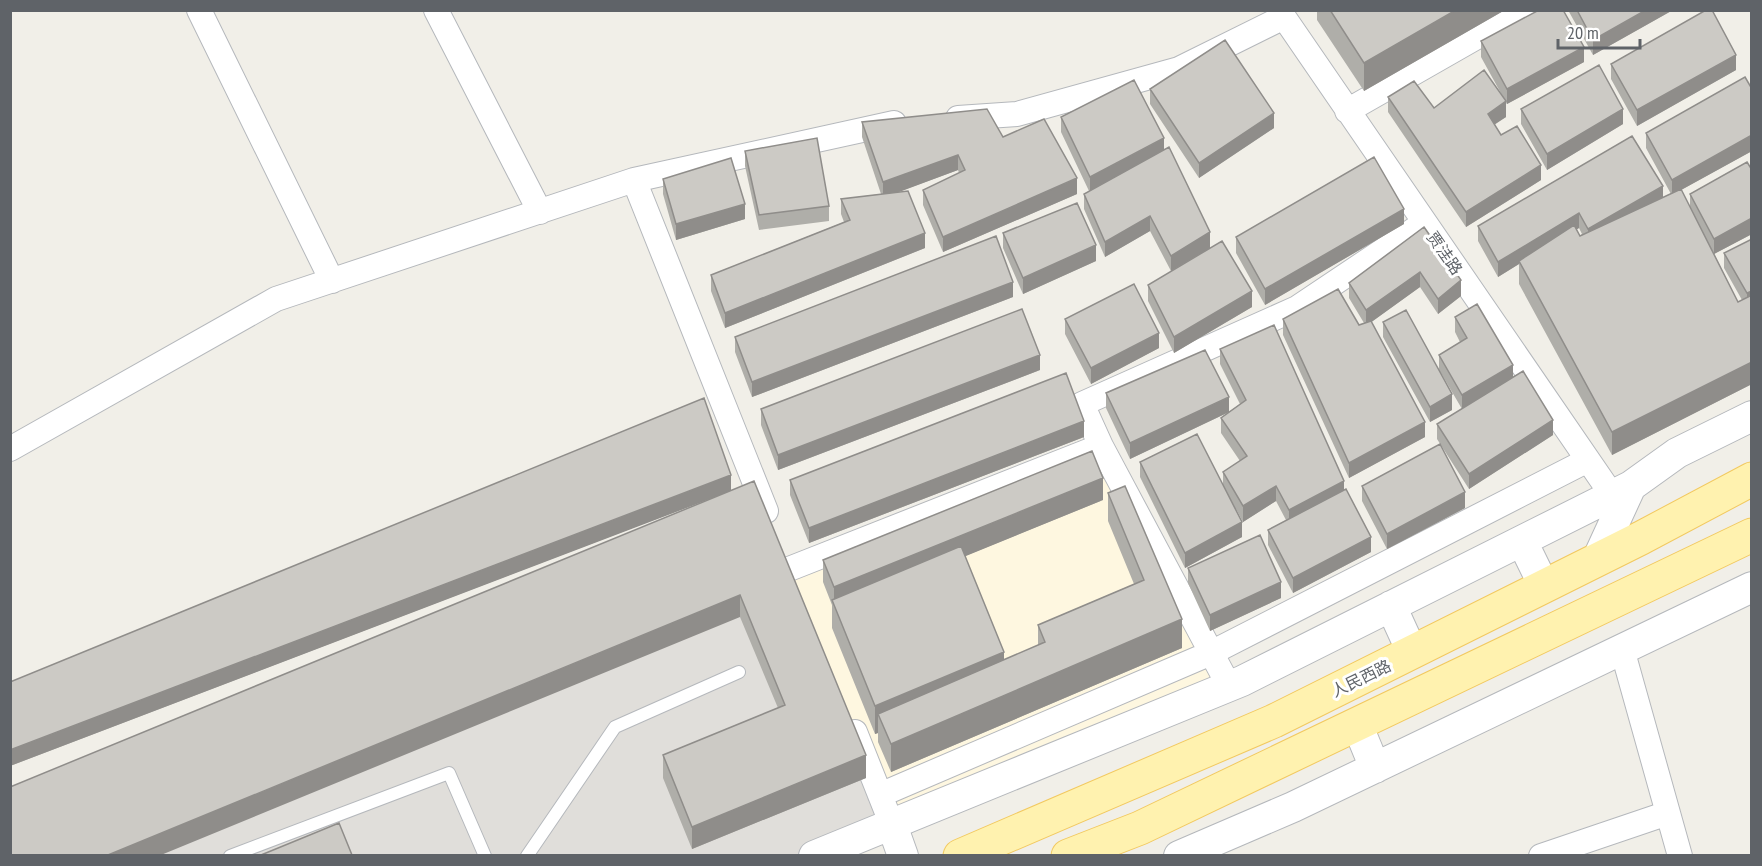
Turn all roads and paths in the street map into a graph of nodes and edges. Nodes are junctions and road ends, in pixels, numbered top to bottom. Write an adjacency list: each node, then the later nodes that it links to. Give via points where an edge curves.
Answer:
1 (199, 10): 9 (street)
2 (436, 10): 7 (street)
3 (1524, 10): 5 (street)
4 (1282, 14): 5 (street, 贾洼路); 6 (street, via 1179,69 1017,114 898,122)
5 (1347, 111): 8 (street, 贾洼路)
6 (634, 180): 7 (street); 11 (street, via 786,560)
7 (540, 212): 9 (street)
8 (1424, 223): 11 (street, via 1297,308 1082,404); 13 (street, 贾洼路)
9 (332, 281): 12 (street, via 276,299)
10 (1752, 417): 15 (street, via 1677,453)
11 (1101, 446): 24 (street)
12 (10, 449)
13 (1588, 460): 15 (street, 贾洼路); 24 (street)
14 (1752, 479): 18 (main road, 人民西路)
15 (1621, 490): 17 (street); 18 (street)
16 (1752, 535): 28 (main road)
17 (1522, 541): 19 (street); 21 (street)
18 (1597, 560): 19 (main road, 人民西路)
19 (1544, 586): 23 (main road, 人民西路)
20 (1752, 587): 22 (street)
21 (1391, 606): 23 (street); 26 (street)
22 (1622, 649): 29 (street); 31 (street)
23 (1412, 652): 38 (main road, 人民西路, via 1274,721)
24 (1211, 653): 26 (street); 30 (street)
25 (739, 672): 35 (lane, via 615,727)
26 (1229, 686): 32 (street)
27 (845, 708): 30 (street)
28 (1356, 724): 29 (street); 39 (main road, via 1140,828)
29 (1375, 768): 40 (street)
30 (880, 795): 32 (street)
31 (1668, 813): 41 (street); 42 (street)
32 (891, 825): 36 (street); 37 (street)
33 (230, 855): 34 (lane, via 448,773)
34 (485, 855)
35 (527, 855)
36 (814, 855)
37 (903, 855)
38 (960, 855)
39 (1068, 855)
40 (1179, 855)
41 (1541, 855)
42 (1680, 855)

